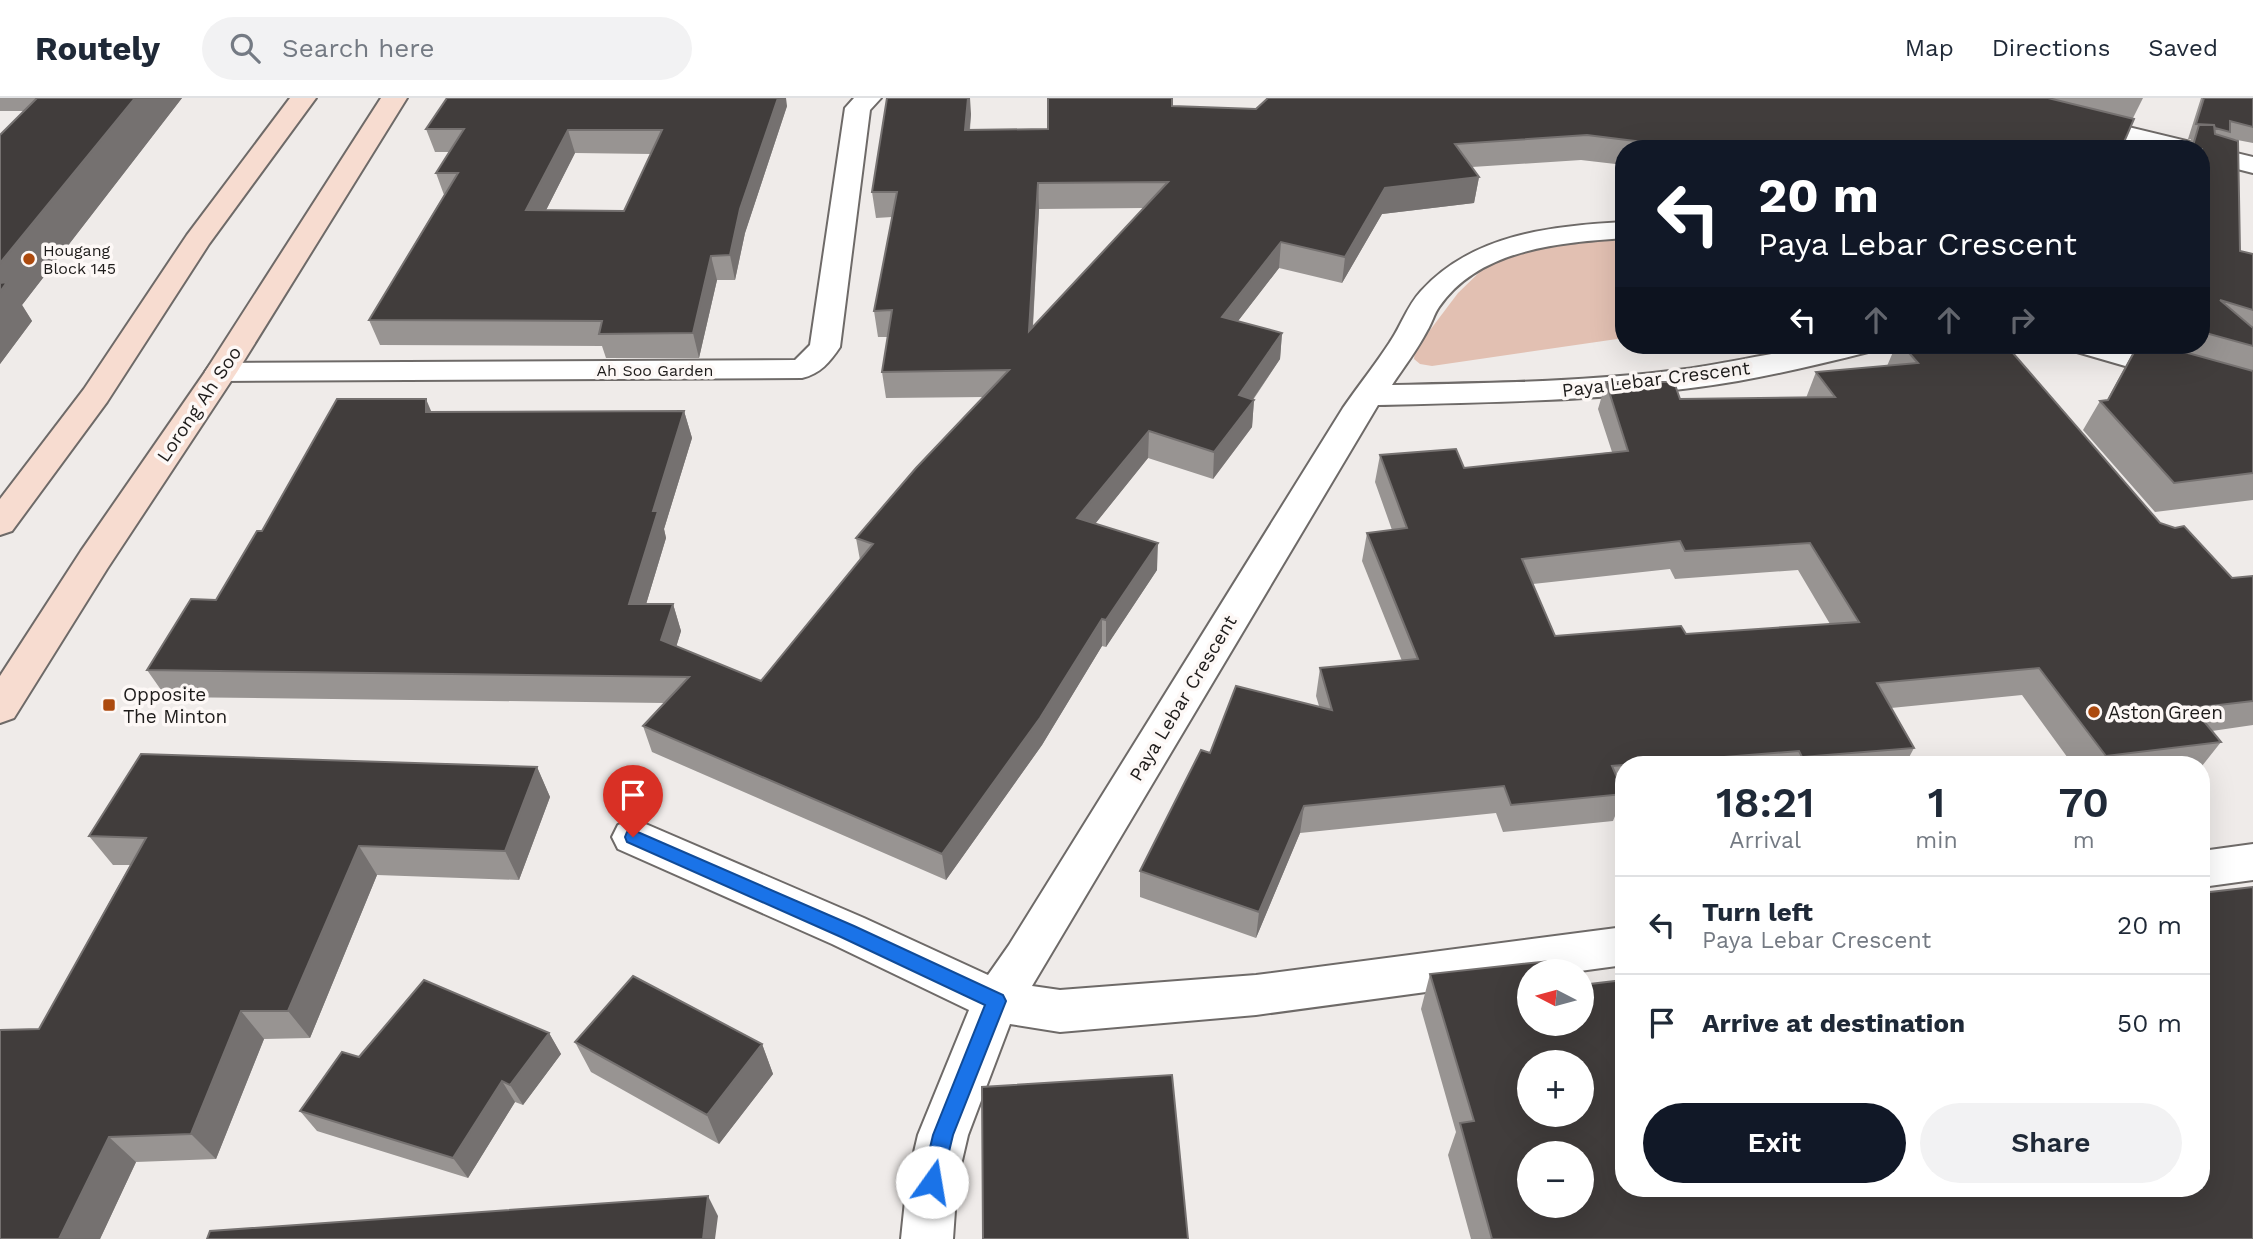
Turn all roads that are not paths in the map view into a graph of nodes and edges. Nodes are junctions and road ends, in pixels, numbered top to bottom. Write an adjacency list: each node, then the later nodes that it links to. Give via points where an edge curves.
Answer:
1 (303, 98): 14 (main road, via 197,241 96,395)
2 (394, 98): 11 (main road, Lorong Ah Soo)
3 (868, 98): 11 (street, Ah Soo Garden, via 858,108 825,347 802,369)
4 (1977, 98): 5 (street)
5 (2151, 140)
6 (2210, 154): 7 (street)
7 (2253, 164)
8 (1615, 231): 13 (street, Paya Lebar Crescent, via 1546,236 1491,254 1454,273 1428,301)
9 (1816, 354): 13 (street, Paya Lebar Crescent, via 1739,371 1564,391)
10 (2119, 354): 12 (street)
11 (222, 372): 15 (main road, Lorong Ah Soo)
12 (2253, 393)
13 (1369, 395): 20 (street, Paya Lebar Crescent)
14 (0, 523)
15 (0, 708)
16 (633, 837): 20 (street)
17 (2253, 862): 18 (street)
18 (2210, 868)
19 (1615, 947): 20 (street, via 1178,1002 1060,1012)
20 (996, 1001): 21 (street, Paya Lebar Crescent, via 943,1135 932,1182)
21 (927, 1239)

